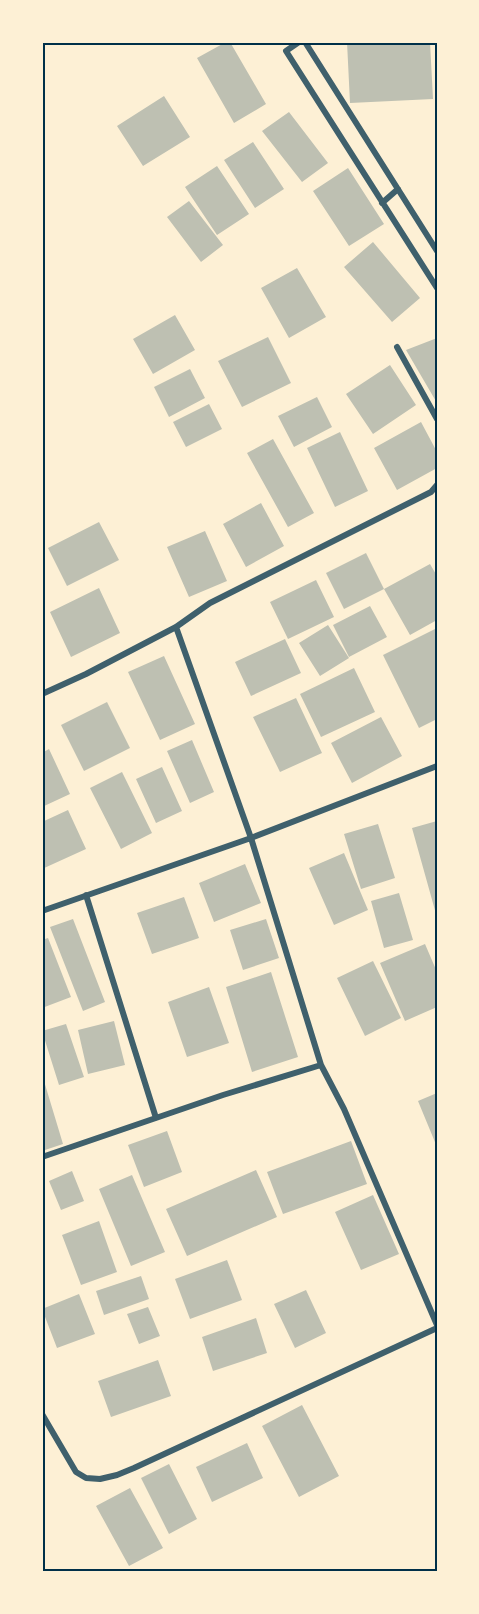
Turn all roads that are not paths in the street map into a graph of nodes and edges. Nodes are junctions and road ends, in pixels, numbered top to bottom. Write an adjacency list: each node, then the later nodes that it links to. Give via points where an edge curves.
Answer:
1 (299, 42): 4 (street, via 286,51)
2 (305, 42): 3 (street)
3 (398, 189): 4 (street); 5 (street)
4 (382, 203): 6 (street)
5 (437, 251)
6 (437, 288)
7 (397, 347): 8 (street)
8 (437, 419)
9 (437, 485): 10 (street, via 431,492 210,603)
10 (176, 627): 11 (street); 13 (street)
11 (42, 694)
12 (437, 766): 13 (street)
13 (250, 838): 14 (street); 16 (street)
14 (86, 895): 15 (street); 17 (street)
15 (42, 911)
16 (321, 1065): 17 (street); 19 (street, via 344,1109)
17 (156, 1118): 18 (street)
18 (42, 1157)
19 (437, 1327): 20 (street, via 134,1468 100,1479 76,1472)
20 (42, 1413)

